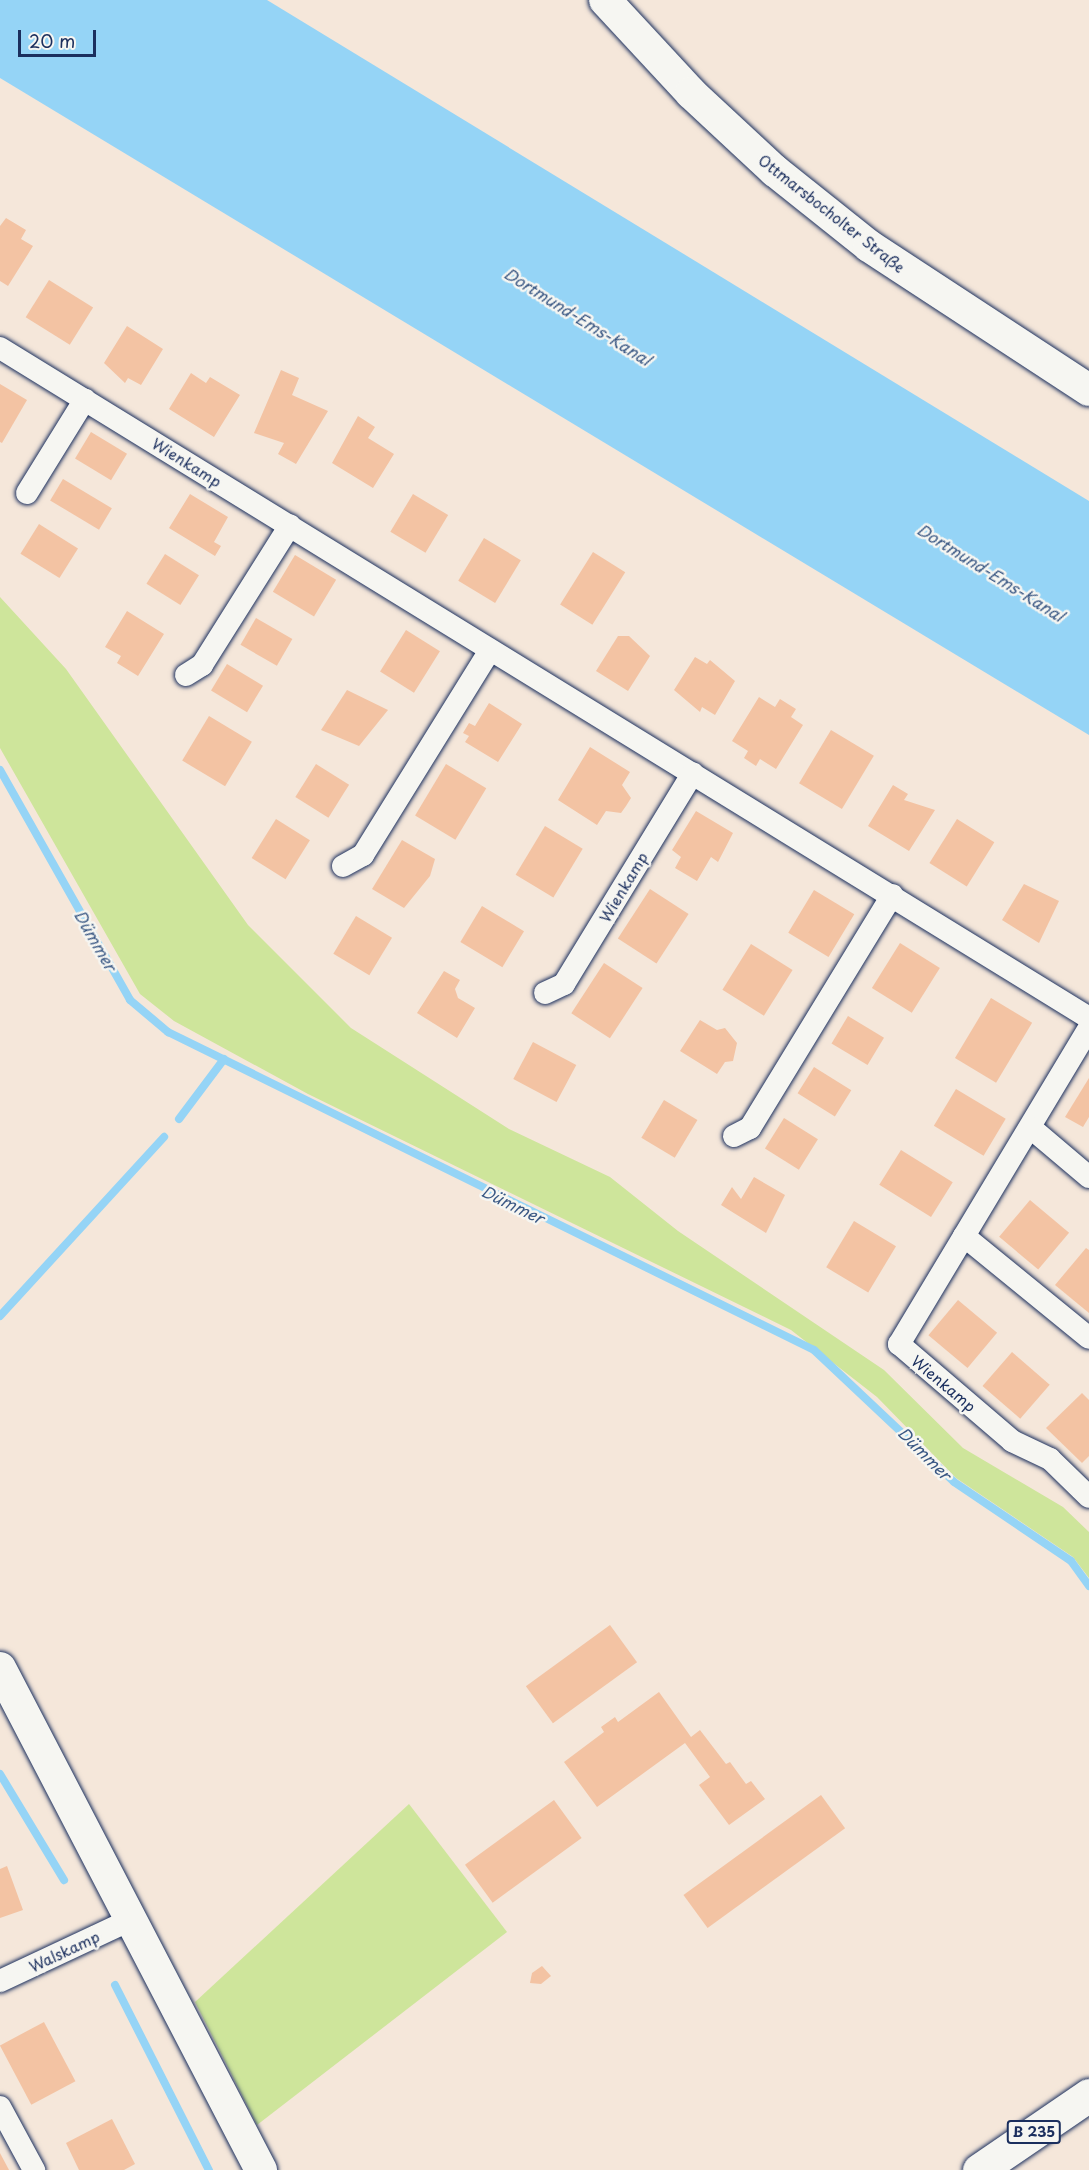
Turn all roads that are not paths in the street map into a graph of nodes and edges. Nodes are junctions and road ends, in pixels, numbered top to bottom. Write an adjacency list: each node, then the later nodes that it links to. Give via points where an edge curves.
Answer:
1 (605, 0): 3 (main road, Ottmarsbocholter Straße, via 692,93 784,178 961,310)
2 (0, 348): 4 (street, Wienkamp)
3 (1089, 390)
4 (85, 399): 5 (street); 6 (street, Wienkamp)
5 (27, 493)
6 (290, 525): 7 (street, Wienkamp); 8 (street, via 202,665)
7 (490, 650): 9 (street, Wienkamp); 10 (street, via 363,855)
8 (186, 675)
9 (693, 773): 11 (street, Wienkamp); 12 (street, Wienkamp, via 564,984)
10 (344, 866)
11 (892, 895): 13 (street, Wienkamp); 16 (street, via 750,1128)
12 (545, 993)
13 (1089, 1018)
14 (1089, 1028): 15 (street, Wienkamp)
15 (1031, 1128): 17 (street); 18 (street, Wienkamp)
16 (734, 1136)
17 (1089, 1177)
18 (964, 1236): 19 (street); 20 (street, Wienkamp, via 899,1344 1012,1441 1050,1459)
19 (1089, 1338)
20 (1089, 1497)
21 (0, 1668): 22 (main road)
22 (128, 1921): 23 (street, Walskamp); 27 (main road)
23 (0, 1981)
24 (1089, 2095): 28 (main road, B 235)
25 (0, 2107): 26 (street)
26 (34, 2170)
27 (261, 2170)
28 (980, 2170)

